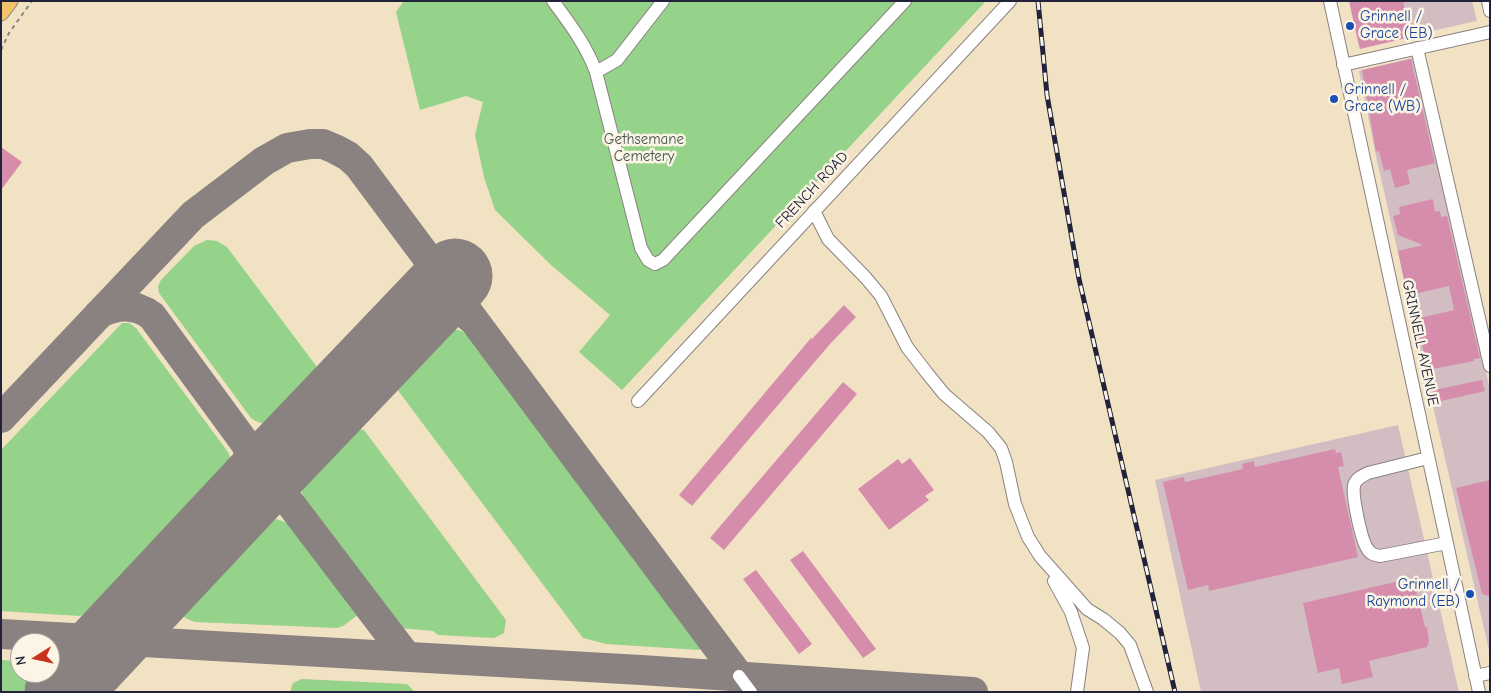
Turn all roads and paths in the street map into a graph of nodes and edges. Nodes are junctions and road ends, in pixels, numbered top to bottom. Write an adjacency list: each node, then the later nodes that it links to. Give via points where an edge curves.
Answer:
1 (10, 1): 10 (main road)
2 (32, 1): 13 (path)
3 (553, 1): 15 (street, via 589,52)
4 (663, 1): 15 (street, via 617,60)
5 (905, 1): 15 (street, via 663,260 655,264 648,260 641,248)
6 (1010, 1): 16 (street, FRENCH ROAD)
7 (1330, 1): 14 (street, GRINNELL AVENUE)
8 (1488, 1): 9 (street)
9 (1490, 11)
10 (1, 13)
11 (1490, 32): 12 (street)
12 (1417, 48): 14 (street); 17 (street)
13 (1, 50)
14 (1343, 65): 19 (street, GRINNELL AVENUE)
15 (596, 72)
16 (814, 211): 18 (street, FRENCH ROAD); 21 (street, via 828,239 881,296 907,347 926,373 1001,448 1019,517)
17 (1490, 366)
18 (638, 400)
19 (1428, 458): 20 (street, GRINNELL AVENUE); 20 (street, via 1368,473 1354,484 1353,495 1362,540 1367,550 1380,556)
20 (1446, 543): 24 (street, GRINNELL AVENUE)
21 (1040, 556): 26 (street, via 1071,612 1083,648); 27 (street, via 1087,609 1104,619 1130,645)
22 (1490, 673): 24 (street)
23 (739, 676): 25 (street)
24 (1476, 676): 28 (street, GRINNELL AVENUE)
25 (751, 692)
26 (1077, 692)
27 (1147, 692)
28 (1479, 692)

